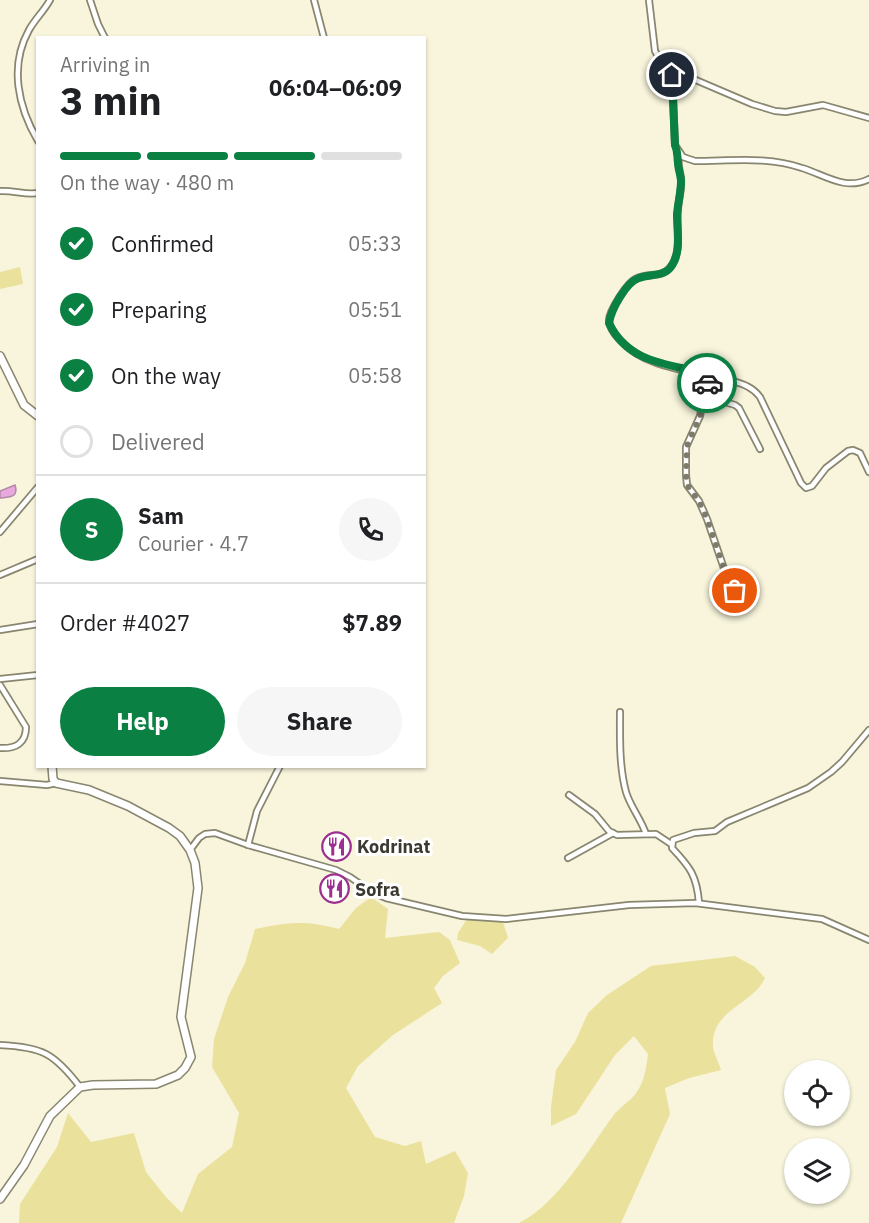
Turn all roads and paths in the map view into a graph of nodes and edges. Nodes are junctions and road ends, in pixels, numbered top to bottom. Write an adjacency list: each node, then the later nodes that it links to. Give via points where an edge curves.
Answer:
1 (50, 0): 9 (street, via 25,38 18,68 18,94)
2 (90, 0): 5 (street)
3 (314, 0): 6 (street)
4 (649, 0): 7 (street, via 655,51)
5 (104, 36)
6 (323, 36)
7 (668, 68): 8 (street, via 775,111 823,105); 10 (street, via 672,75 675,145)
8 (869, 118)
9 (36, 137)
10 (679, 153): 11 (street, via 696,160 777,161 840,183); 15 (street, via 675,259 664,273 643,276 630,283 614,307 609,323 619,340 644,358)
11 (869, 179)
12 (0, 191): 13 (street)
13 (36, 193)
14 (0, 356): 17 (main road, via 24,405)
15 (708, 374): 16 (street); 19 (street, via 756,392 806,488 848,451 860,453)
16 (704, 396): 18 (street, via 739,408); 24 (street, via 687,446 687,485 707,519 730,586)
17 (36, 414)
18 (760, 449)
19 (869, 472)
20 (36, 489): 21 (street)
21 (0, 532)
22 (36, 560): 23 (street)
23 (0, 575)
24 (748, 594)
25 (36, 624): 26 (street)
26 (0, 630)
27 (36, 675): 28 (street)
28 (0, 679)
29 (0, 685): 32 (street, via 26,726 19,744)
30 (620, 712): 39 (street, via 626,793)
31 (869, 730): 40 (street, via 842,762 808,788 727,822 715,831 677,837)
32 (0, 748)
33 (52, 768): 36 (main road)
34 (279, 768): 41 (street, via 257,811)
35 (0, 781): 36 (street)
36 (56, 783): 42 (main road, via 89,790 128,806 180,836)
37 (569, 795): 38 (street)
38 (612, 833): 39 (street); 43 (street)
39 (646, 834): 40 (street, via 662,837)
40 (671, 844): 44 (street, via 693,872)
41 (248, 845): 42 (street, via 209,833); 44 (street, via 336,870 386,898 462,916 506,919 629,905)
42 (190, 850): 47 (main road, via 198,888 181,1017 190,1050 189,1063 178,1075 156,1084)
43 (568, 858)
44 (699, 903): 45 (street, via 822,919)
45 (869, 940)
46 (0, 1045): 47 (street, via 38,1049 60,1064)
47 (80, 1087): 48 (main road, via 50,1116)
48 (0, 1199)

